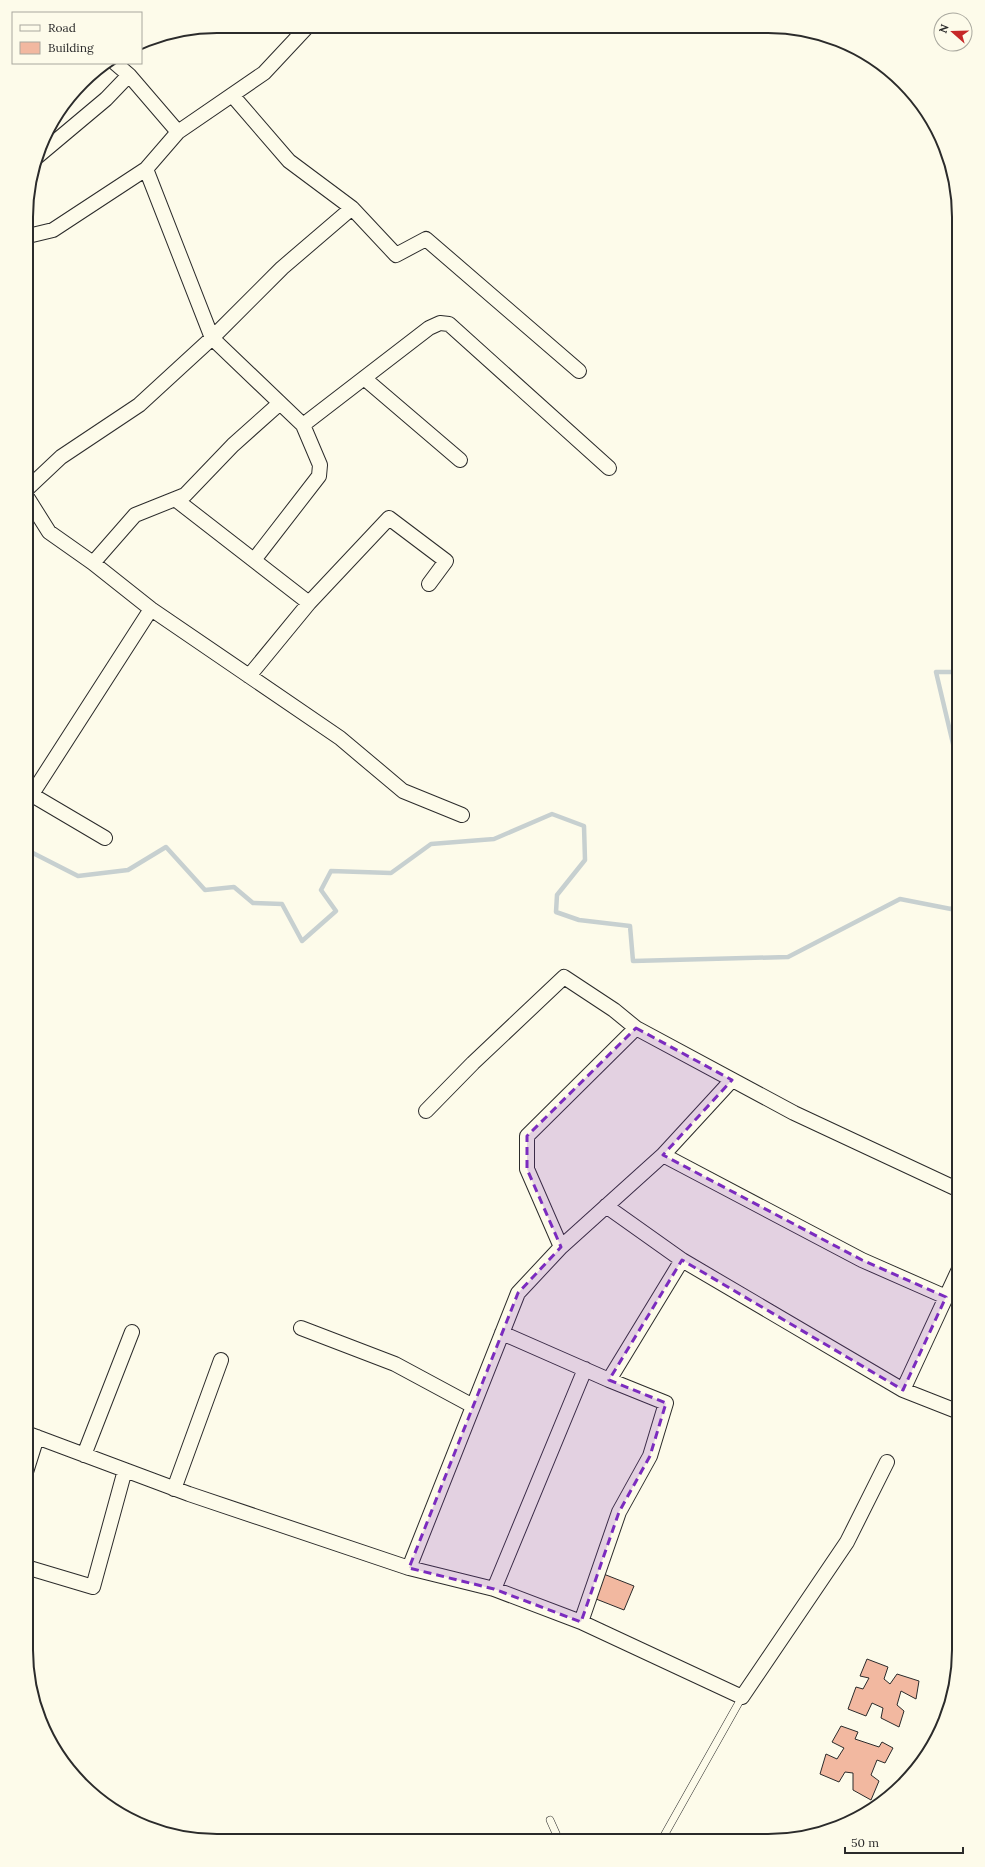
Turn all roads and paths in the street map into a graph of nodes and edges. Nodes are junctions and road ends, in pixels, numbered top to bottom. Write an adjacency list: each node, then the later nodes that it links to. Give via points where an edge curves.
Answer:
1 (301, 33): 4 (street, via 264,73)
2 (116, 64): 3 (street)
3 (129, 75): 5 (street); 6 (street, via 106,99)
4 (232, 95): 5 (street); 8 (street, via 289,161)
5 (178, 132): 7 (street)
6 (46, 149)
7 (146, 169): 9 (street, via 53,230); 10 (street)
8 (352, 208): 10 (street, via 282,268); 11 (street, via 396,255 426,239)
9 (33, 235)
10 (212, 338): 13 (street); 17 (street, via 139,405 61,457)
11 (579, 371)
12 (364, 378): 14 (street); 15 (street); 16 (street, via 429,328 440,323 449,324)
13 (280, 403): 14 (street); 18 (street, via 233,445 185,495)
14 (303, 425): 20 (street, via 320,465 319,476)
15 (460, 460)
16 (609, 468)
17 (33, 483)
18 (175, 499): 20 (street); 21 (street, via 134,515)
19 (33, 507): 21 (street, via 49,532)
20 (254, 560): 23 (street)
21 (93, 563): 24 (street)
22 (429, 584): 23 (street, via 446,561 388,518)
23 (309, 603): 25 (street)
24 (151, 609): 25 (street); 26 (street)
25 (249, 676): 28 (street, via 340,738 403,791)
26 (33, 787)
27 (33, 795): 29 (street)
28 (462, 815)
29 (105, 838)
30 (636, 1028): 31 (street); 32 (street, via 564,977); 36 (street, via 527,1136 527,1169)
31 (732, 1080): 33 (street); 34 (street, via 794,1113)
32 (426, 1111)
33 (663, 1155): 35 (street); 39 (street, via 862,1260)
34 (952, 1187)
35 (606, 1206): 36 (street); 37 (street)
36 (561, 1247): 42 (street, via 518,1292)
37 (682, 1260): 45 (street); 46 (street)
38 (952, 1284): 39 (street)
39 (946, 1297): 46 (street)
40 (301, 1328): 47 (street, via 395,1364)
41 (132, 1332): 50 (street)
42 (502, 1333): 44 (street); 47 (street)
43 (221, 1360): 53 (street)
44 (584, 1369): 45 (street); 56 (street)
45 (609, 1380): 57 (street, via 666,1403 650,1456 619,1512)
46 (903, 1390): 48 (street)
47 (473, 1406): 54 (street)
48 (952, 1409)
49 (33, 1435): 50 (street)
50 (84, 1455): 52 (street)
51 (887, 1462): 58 (street, via 847,1542)
52 (125, 1470): 53 (street); 55 (street, via 93,1587)
53 (174, 1489): 54 (street)
54 (409, 1568): 56 (street)
55 (33, 1569)
56 (494, 1589): 57 (street)
57 (581, 1622): 58 (street)
58 (742, 1697): 61 (lane)
59 (550, 1820): 60 (lane)
60 (556, 1834)
61 (665, 1834)

